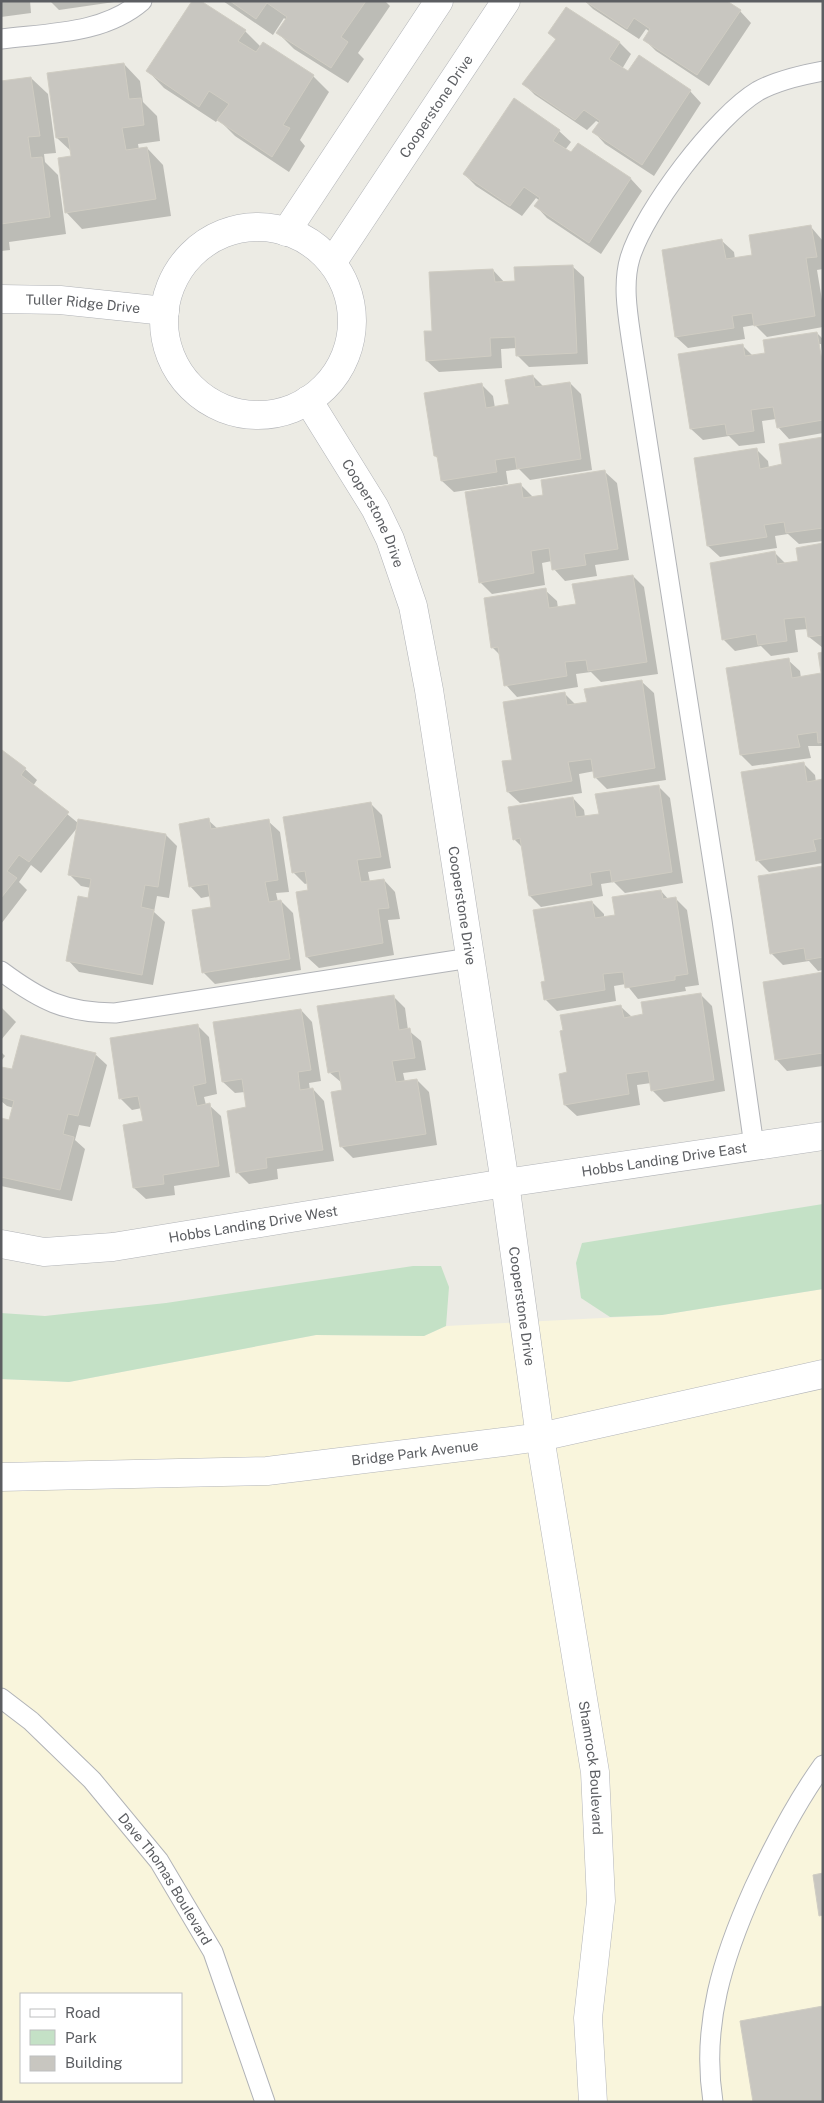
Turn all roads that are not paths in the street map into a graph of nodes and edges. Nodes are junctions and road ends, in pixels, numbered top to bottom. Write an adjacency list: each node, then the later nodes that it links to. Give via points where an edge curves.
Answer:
1 (142, 1): 4 (lane, via 99,25)
2 (440, 1): 6 (street)
3 (506, 1): 7 (street, Cooperstone Drive)
4 (1, 39)
5 (823, 71): 14 (lane, via 790,78 760,90 722,119 650,215 638,237 626,275 632,344)
6 (286, 232): 7 (street, via 306,240); 9 (street, via 250,227 222,234 210,241 179,271)
7 (332, 263): 10 (street, via 344,282 352,310 350,339 340,367)
8 (1, 299): 9 (street, Tuller Ridge Drive, via 60,300)
9 (165, 311): 10 (street, via 166,340 177,368 196,391 210,400 229,410 250,414 280,411)
10 (308, 400): 11 (street, Cooperstone Drive, via 390,539 413,606)
11 (470, 958): 12 (lane, via 115,1013 78,1011 53,1004 34,995); 15 (street, Cooperstone Drive)
12 (1, 970)
13 (823, 1136): 14 (street, Hobbs Landing Drive East)
14 (754, 1146): 15 (street, Hobbs Landing Drive East)
15 (505, 1183): 16 (street, Hobbs Landing Drive West, via 105,1248 44,1252); 18 (street, Cooperstone Drive)
16 (1, 1244)
17 (823, 1374): 18 (street, Bridge Park Avenue)
18 (540, 1437): 19 (street, Bridge Park Avenue, via 267,1471); 23 (street, Shamrock Boulevard, via 595,1772 600,1901 588,2018)
19 (1, 1477)
20 (1, 1698): 22 (lane, Dave Thomas Boulevard, via 31,1721 92,1780 159,1862 213,1952)
21 (823, 1765): 24 (lane, via 778,1837 728,1951 711,2022)
22 (265, 2102)
23 (593, 2102)
24 (713, 2102)

